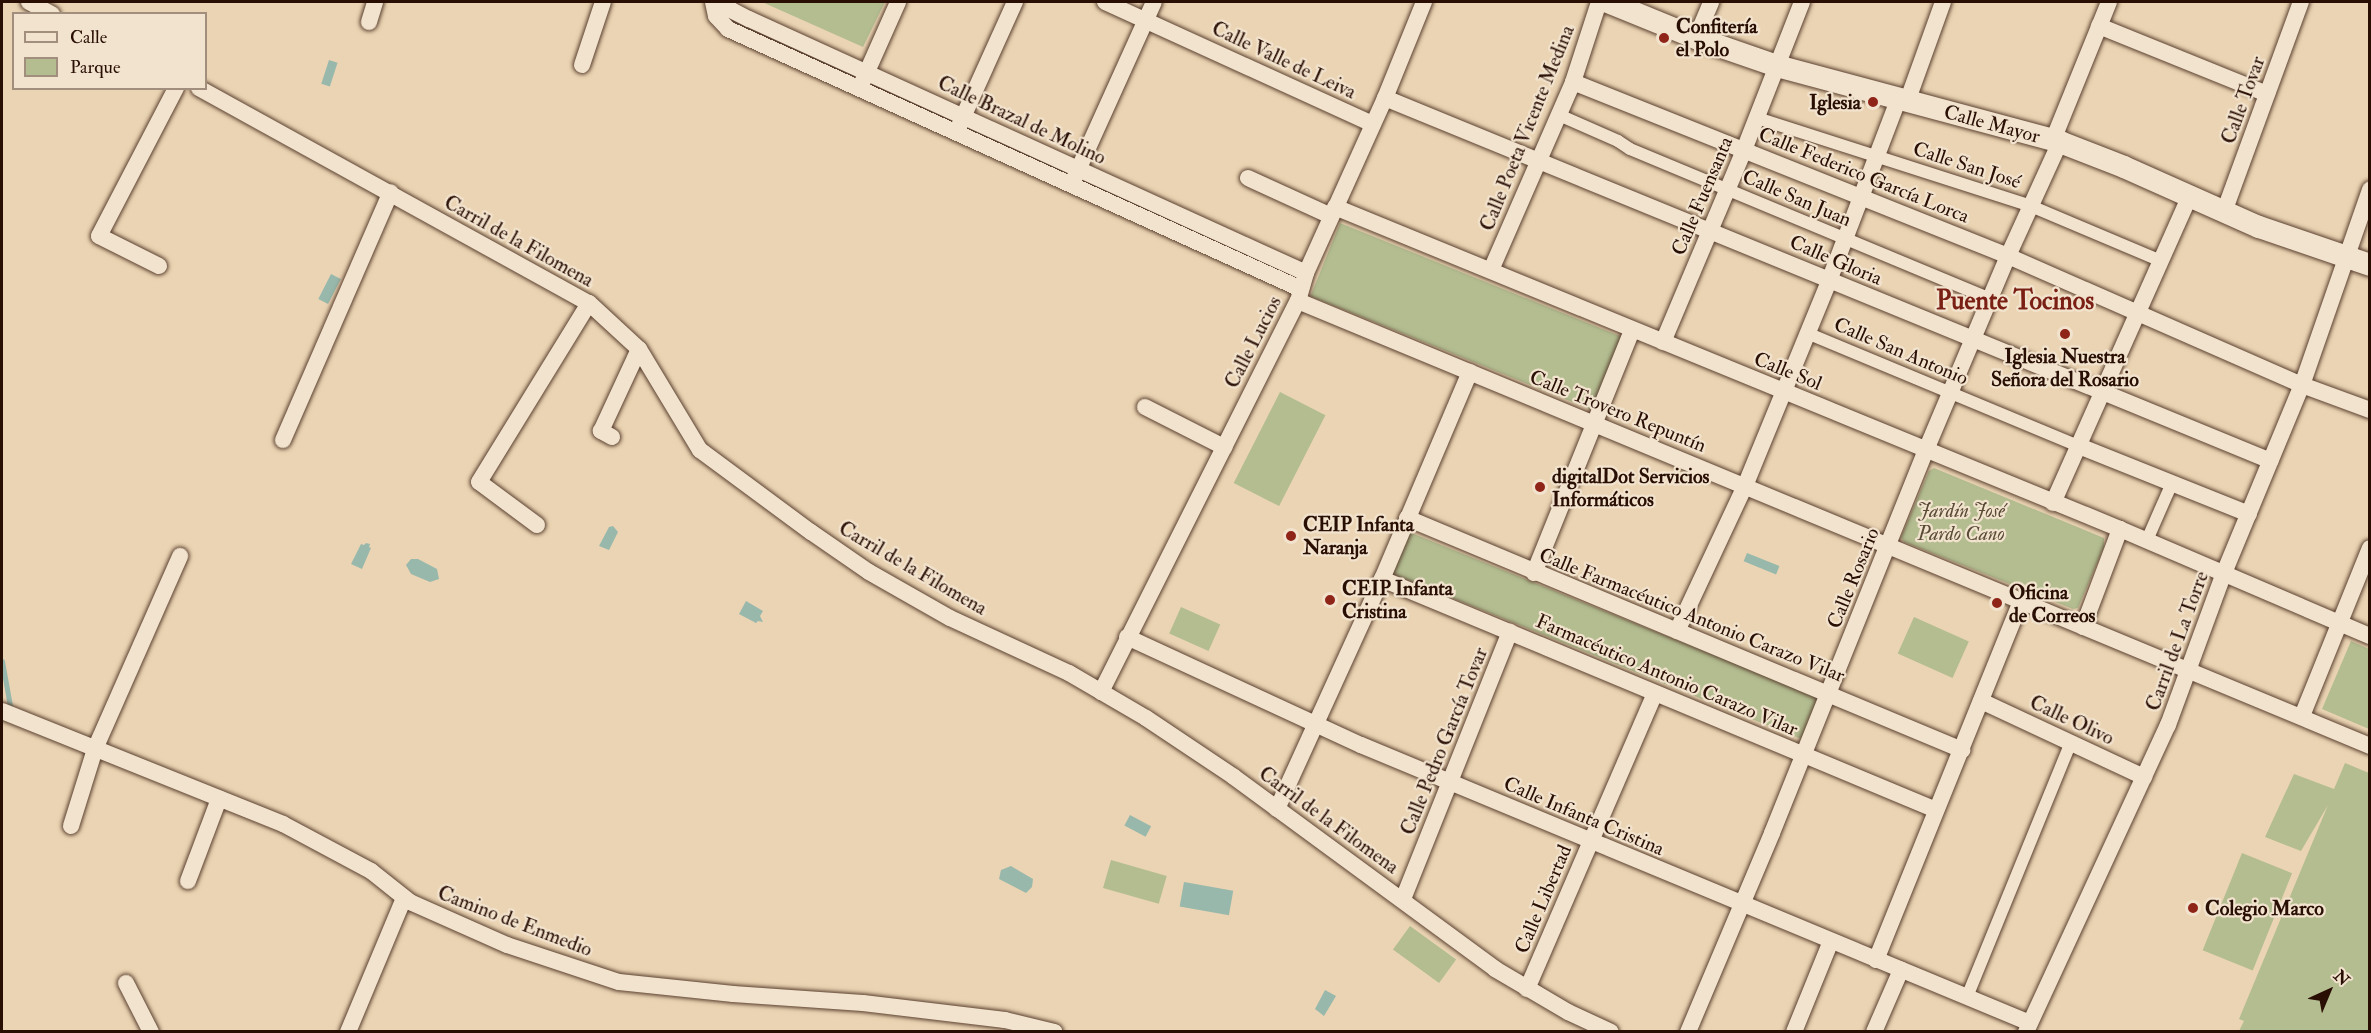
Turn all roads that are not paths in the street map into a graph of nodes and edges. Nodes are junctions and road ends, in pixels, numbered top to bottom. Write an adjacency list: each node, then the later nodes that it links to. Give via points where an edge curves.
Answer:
1 (29, 2): 18 (street)
2 (375, 2): 20 (street)
3 (603, 2): 23 (street)
4 (713, 2): 27 (street, via 716,16 728,29)
5 (723, 2): 25 (street, Calle Brazal de Molino, via 749,19)
6 (898, 2): 25 (street)
7 (1015, 2): 34 (street)
8 (1105, 2): 19 (street, Calle Valle de Leiva)
9 (1155, 2): 19 (street)
10 (1424, 2): 31 (street, Calle Lucios)
11 (1599, 2): 26 (street, Calle Poeta Vicente Medina)
12 (1608, 2): 22 (main road, Calle Mayor)
13 (1711, 2): 22 (street)
14 (1802, 2): 24 (street, Calle Fuensanta)
15 (1943, 2): 32 (street)
16 (2109, 2): 21 (street, Calle Rosario)
17 (2301, 2): 30 (street, Calle Tovar)
18 (48, 12)
19 (1145, 20): 36 (street, Calle Valle de Leiva); 42 (street)
20 (369, 22)
21 (2099, 26): 30 (street); 38 (street, Calle Rosario)
22 (1696, 38): 24 (main road, Calle Mayor)
23 (582, 65)
24 (1777, 66): 32 (main road, Calle Mayor); 35 (street, Calle Fuensanta)
25 (866, 72): 27 (street); 34 (street, Calle Brazal de Molino)
26 (1573, 82): 33 (street, Calle Poeta Vicente Medina); 39 (street, Calle Federico García Lorca)
27 (859, 88): 37 (street)
28 (175, 90): 58 (street, via 99,236)
29 (203, 90): 46 (street, Carril de la Filomena)
30 (2267, 94): 51 (street, Calle Tovar)
31 (1384, 98): 36 (street, Calle Lucios); 41 (street, Calle Gloria)
32 (1902, 101): 38 (main road, Calle Mayor); 40 (street)
33 (1559, 115): 41 (street, Calle Poeta Vicente Medina); 44 (street, Calle San Juan)
34 (963, 117): 37 (street); 42 (street, Calle Brazal de Molino)
35 (1757, 118): 39 (street, Calle Fuensanta); 40 (street, Calle San José)
36 (1373, 124): 50 (street, Calle Lucios)
37 (956, 133): 42 (street)
38 (2056, 141): 47 (main road, Calle Mayor); 49 (street, Calle Rosario)
39 (1744, 150): 44 (street, Calle Fuensanta); 48 (street, Calle Federico García Lorca)
40 (1876, 157): 48 (street); 49 (street, Calle San José)
41 (1540, 161): 52 (street, Calle Gloria); 59 (street, Calle Poeta Vicente Medina)
42 (1075, 177): 60 (street, Calle Brazal de Molino); 62 (street, Calle Trovero Repuntín)
43 (1248, 178): 50 (street, Calle Sol)
44 (1727, 190): 52 (street, Calle Fuensanta); 53 (street, Calle San Juan)
45 (2370, 190): 55 (street, Carril de La Torre)
46 (391, 192): 64 (street, Carril de la Filomena); 80 (street)
47 (2189, 196): 51 (main road, Calle Mayor); 56 (street)
48 (1861, 197): 53 (street); 54 (street, Calle Federico García Lorca)
49 (2031, 206): 54 (street, Calle Rosario); 56 (street, Calle San José)
50 (1333, 212): 59 (street, Calle Sol); 60 (street, Calle Lucios)
51 (2224, 213): 55 (main road, Calle Mayor)
52 (1711, 229): 61 (street, Calle Gloria); 69 (street, Calle Fuensanta)
53 (1845, 239): 61 (street); 63 (street, Calle San Juan)
54 (2008, 256): 63 (street, Calle Rosario); 65 (street, Calle Federico García Lorca)
55 (2344, 257): 57 (main road, Calle Mayor); 72 (street, Carril de La Torre)
56 (2161, 261): 65 (street)
57 (2370, 265)
58 (159, 266)
59 (1491, 270): 66 (street, Calle Sol)
60 (1306, 273): 62 (street, Calle Lucios)
61 (1829, 281): 67 (street); 68 (street, Calle Gloria)
62 (1299, 295): 71 (street, Calle Trovero Repuntín); 82 (street, Calle Lucios)
63 (1990, 299): 68 (street, Calle Rosario)
64 (589, 303): 70 (street, Carril de la Filomena); 90 (street, via 479,482)
65 (2138, 314): 72 (street, Calle Federico García Lorca); 74 (street)
66 (1632, 331): 69 (street, Calle Sol); 78 (street)
67 (1807, 333): 73 (street); 75 (street, Calle San Antonio)
68 (1974, 339): 74 (street, Calle Gloria); 75 (street, Calle Rosario)
69 (1663, 342): 73 (street, Calle Sol)
70 (639, 349): 79 (street, via 601,431); 107 (street, Carril de la Filomena, via 700,450 869,572 950,618)
71 (1470, 372): 78 (street, Calle Trovero Repuntín); 89 (street)
72 (2302, 385): 77 (street, Calle Federico García Lorca); 84 (street, Carril de La Torre)
73 (1783, 392): 83 (street, Calle Sol); 86 (street)
74 (2102, 393): 81 (street); 84 (street, Calle Gloria)
75 (1950, 394): 81 (street, Calle San Antonio); 83 (street, Calle Rosario)
76 (1144, 408): 82 (street)
77 (2370, 410)
78 (1594, 424): 86 (street, Calle Trovero Repuntín); 96 (street)
79 (612, 437)
80 (283, 440)
81 (2079, 446): 85 (street); 87 (street)
82 (1224, 447): 105 (street, Calle Lucios)
83 (1926, 450): 87 (street, Calle Sol); 93 (street, Calle Rosario)
84 (2271, 461): 88 (street, Carril de La Torre)
85 (2172, 483): 88 (street); 92 (street)
86 (1744, 486): 93 (street, Calle Trovero Repuntín); 103 (street)
87 (2053, 503): 91 (street, Calle Sol)
88 (2249, 514): 97 (street, Carril de La Torre)
89 (1407, 518): 96 (street, Calle Farmacéutico Antonio Carazo Vilar); 98 (street)
90 (537, 525)
91 (2120, 529): 92 (street, Calle Sol); 101 (street)
92 (2147, 540): 97 (street, Calle Sol)
93 (1889, 545): 99 (street, Calle Trovero Repuntín); 109 (street, Calle Rosario)
94 (2370, 548): 100 (street)
95 (180, 556): 116 (street)
96 (1534, 573): 103 (street, Calle Farmacéutico Antonio Carazo Vilar)
97 (2224, 573): 100 (street, Calle Sol); 106 (street, Carril de La Torre)
98 (1382, 579): 102 (street, Farmacéutico Antonio Carazo Vilar); 113 (street)
99 (2021, 601): 101 (street, Calle Trovero Repuntín); 110 (street)
100 (2339, 623): 104 (street, Calle Sol); 112 (street)
101 (2083, 627): 106 (street, Calle Trovero Repuntín)
102 (1510, 632): 108 (street, Farmacéutico Antonio Carazo Vilar); 120 (street, Calle Pedro García Tovar)
103 (1677, 632): 109 (street, Calle Farmacéutico Antonio Carazo Vilar)
104 (2370, 636)
105 (1127, 638): 107 (street, Calle Lucios); 113 (street, Calle Infanta Cristina)
106 (2189, 669): 112 (street, Calle Trovero Repuntín); 119 (street, Carril de La Torre)
107 (1101, 692): 122 (street, Carril de la Filomena, via 1163,729)
108 (1655, 693): 118 (street, Farmacéutico Antonio Carazo Vilar); 125 (street, Calle Libertad)
109 (1828, 694): 117 (street, Calle Farmacéutico Antonio Carazo Vilar); 118 (street, Calle Rosario)
110 (1981, 701): 114 (street, Calle Olivo); 117 (street)
111 (2, 711): 116 (street, Camino de Enmedio)
112 (2302, 716): 115 (street, Calle Trovero Repuntín)
113 (1317, 724): 120 (street, Calle Infanta Cristina); 122 (street)
114 (2071, 742): 119 (street, Calle Olivo); 135 (street)
115 (2370, 746)
116 (95, 749): 121 (street, Camino de Enmedio); 124 (street)
117 (1962, 750): 123 (street)
118 (1804, 754): 123 (street, Farmacéutico Antonio Carazo Vilar); 129 (street, Calle Rosario)
119 (2144, 777): 137 (street, Carril de La Torre)
120 (1450, 783): 125 (street, Calle Infanta Cristina); 128 (street, Calle Pedro García Tovar)
121 (219, 799): 126 (street); 127 (street, Camino de Enmedio, via 283,824 370,871)
122 (1277, 808): 128 (street, Carril de la Filomena)
123 (1936, 810): 131 (street)
124 (71, 826)
125 (1591, 841): 129 (street, Calle Infanta Cristina); 134 (street, Calle Libertad)
126 (188, 881)
127 (404, 898): 136 (street, Camino de Enmedio, via 507,945 619,982 864,1004); 139 (street)
128 (1403, 899): 134 (street, Carril de la Filomena)
129 (1743, 904): 130 (street, Calle Infanta Cristina); 142 (street, Calle Rosario)
130 (1831, 941): 131 (street, Calle Infanta Cristina); 143 (street)
131 (1876, 960): 132 (street, Calle Infanta Cristina)
132 (1901, 970): 135 (street, Calle Infanta Cristina); 144 (street)
133 (126, 983): 138 (street)
134 (1527, 989): 141 (street, Carril de la Filomena)
135 (1967, 997): 137 (street, Calle Infanta Cristina)
136 (1025, 1028): 140 (street, Camino de Enmedio)
137 (2028, 1028)
138 (151, 1032)
139 (348, 1032)
140 (1055, 1032)
141 (1611, 1032)
142 (1688, 1032)
143 (1794, 1032)
144 (1874, 1032)

